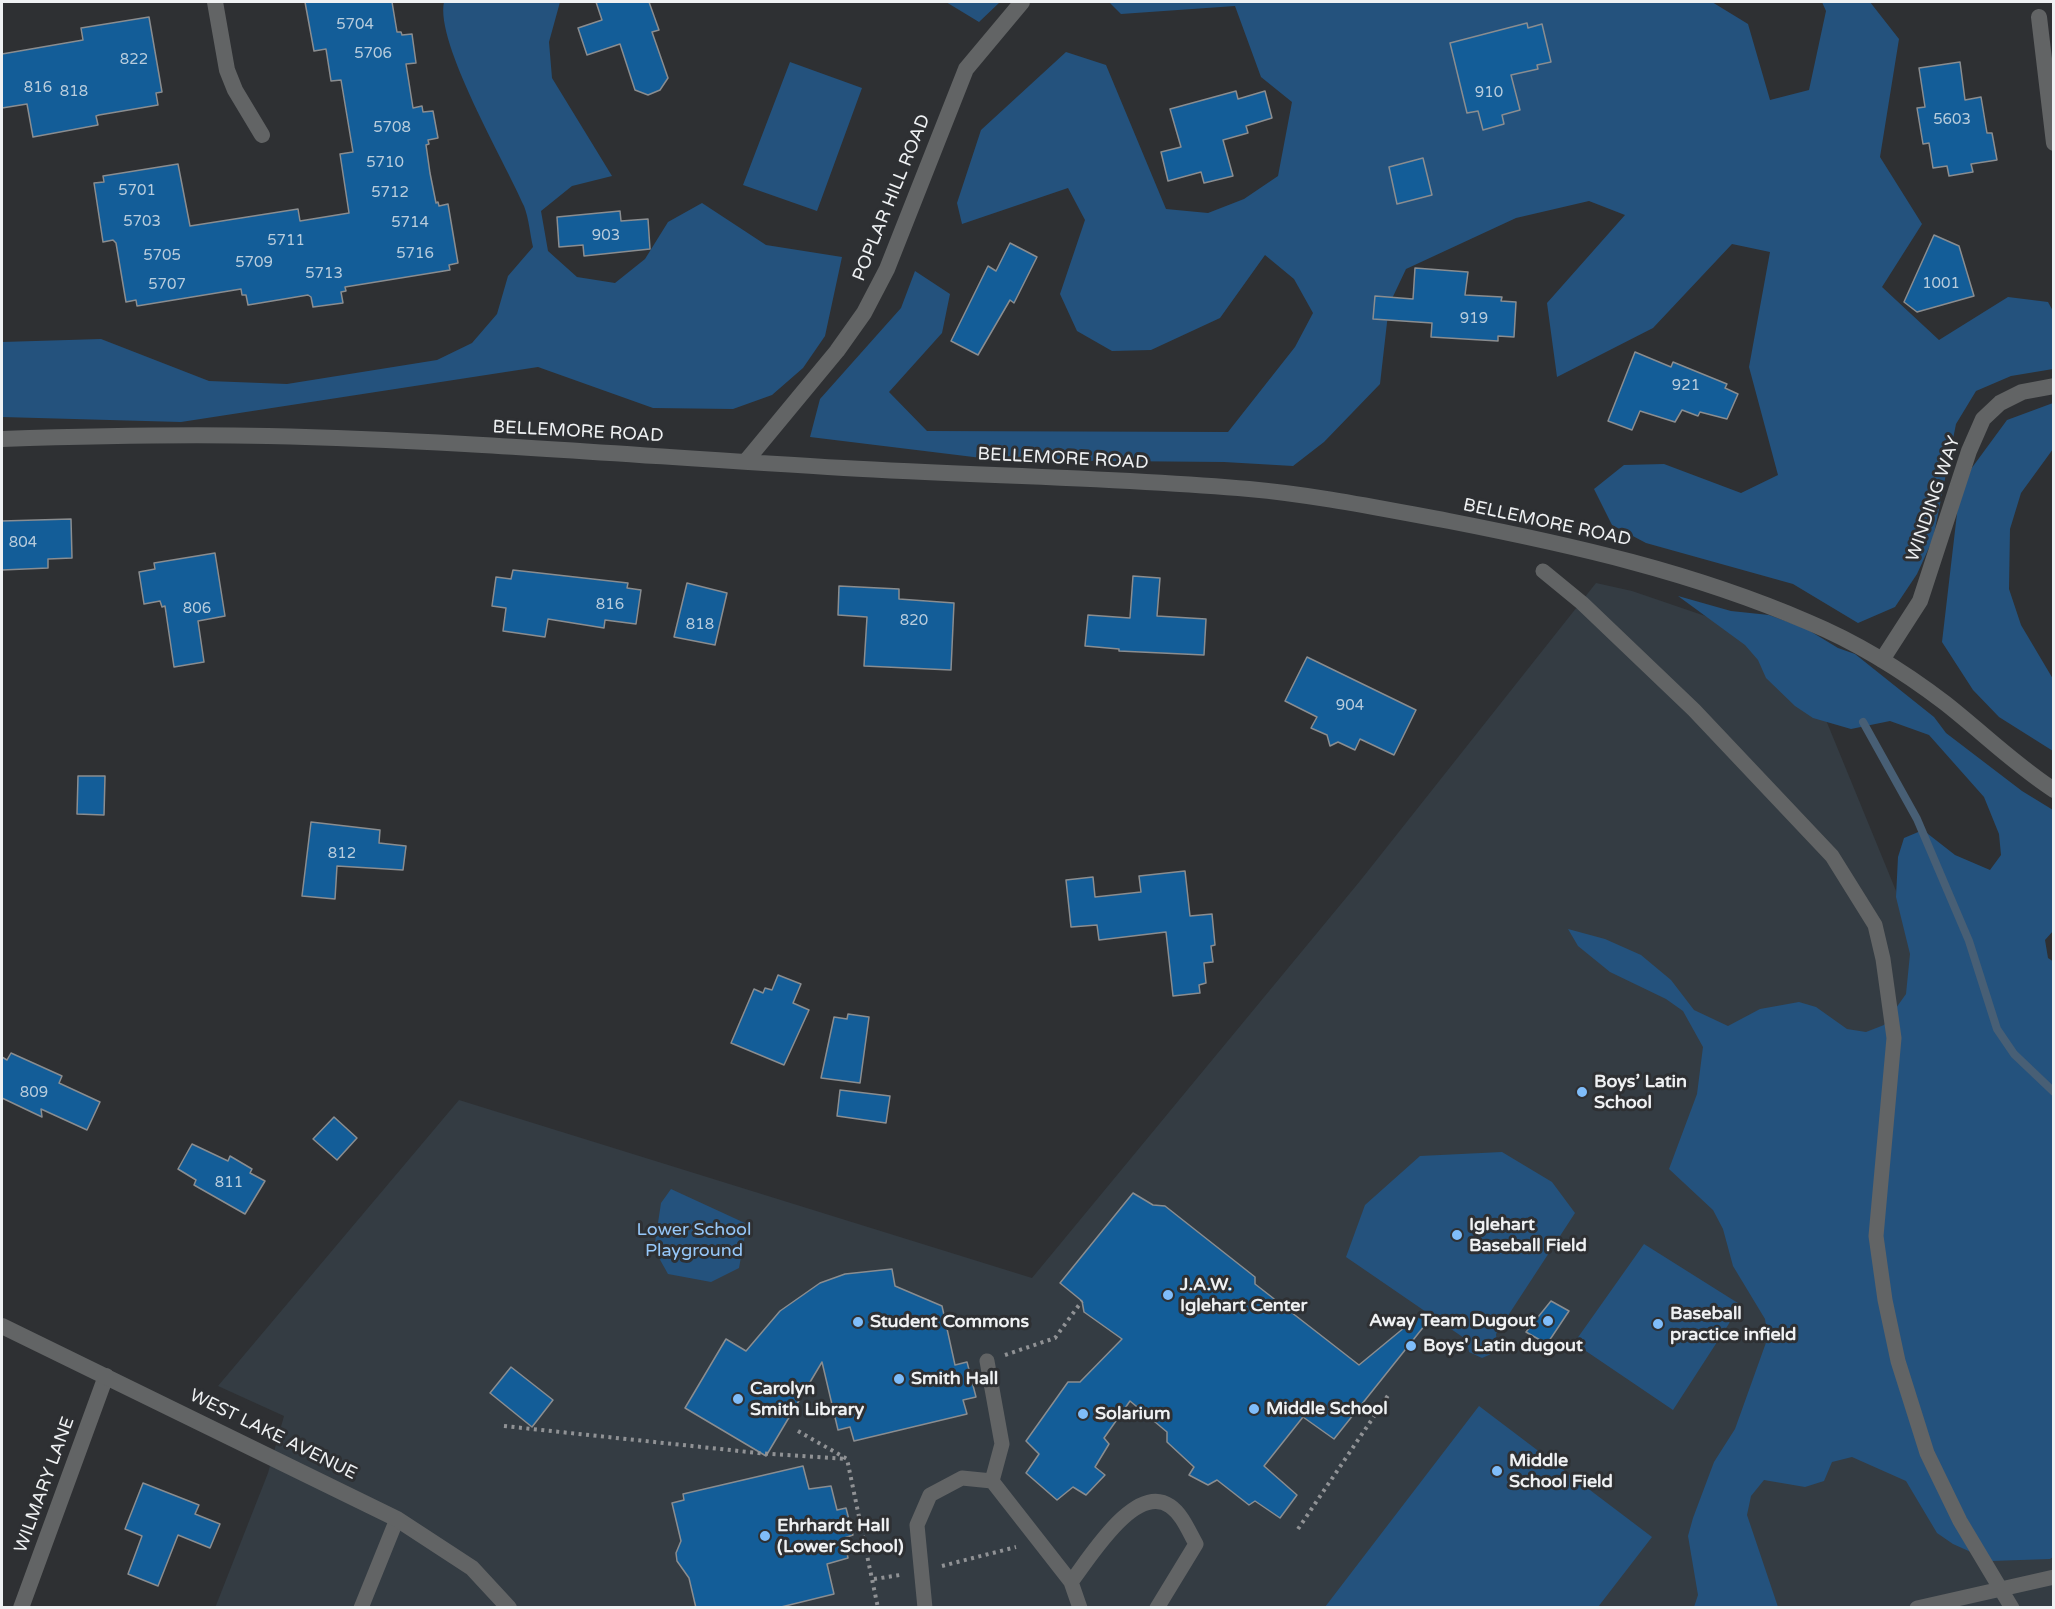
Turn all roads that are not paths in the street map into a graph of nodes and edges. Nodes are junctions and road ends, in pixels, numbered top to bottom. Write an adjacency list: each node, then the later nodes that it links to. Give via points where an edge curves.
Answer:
1 (214, 2): 4 (street, via 227,70)
2 (1022, 2): 8 (street, POPLAR HILL ROAD, via 966,69 887,270 864,313)
3 (2039, 17): 5 (street)
4 (262, 135)
5 (2054, 143)
6 (2054, 386): 10 (street, WINDING WAY, via 2022,392 2000,403 1983,419 1920,601)
7 (2, 439): 8 (street, BELLEMORE ROAD, via 270,436)
8 (746, 461): 10 (street, BELLEMORE ROAD, via 1159,482 1255,490 1374,507 1548,540 1659,568 1766,604 1844,638)
9 (1543, 571): 19 (lane, via 1694,710 1832,856 1875,925 1894,1038 1876,1236 1885,1300 1898,1361 1927,1453 1960,1521)
10 (1882, 660): 11 (street, BELLEMORE ROAD, via 1943,702 2016,764)
11 (2054, 790)
12 (2, 1326): 14 (street, WEST LAKE AVENUE)
13 (987, 1361): 15 (lane, via 1002,1444)
14 (106, 1376): 16 (street, WEST LAKE AVENUE); 20 (street, WILMARY LANE)
15 (992, 1481): 18 (lane); 23 (lane, via 962,1478 930,1495 917,1525)
16 (397, 1519): 21 (lane); 22 (street, WEST LAKE AVENUE, via 472,1568)
17 (2054, 1577): 19 (lane)
18 (1071, 1582): 24 (lane); 25 (lane, via 1129,1510 1149,1502 1168,1504 1177,1511 1196,1545)
19 (2004, 1590): 26 (lane); 27 (lane)
20 (21, 1608)
21 (361, 1608)
22 (509, 1608)
23 (925, 1608)
24 (1080, 1608)
25 (1157, 1608)
26 (1917, 1608)
27 (2012, 1608)

